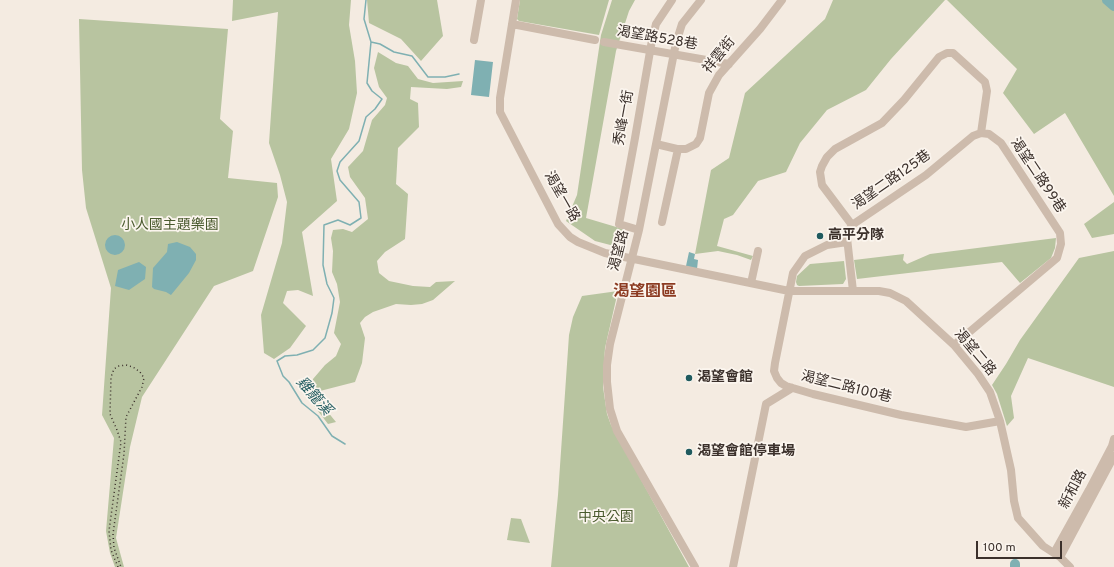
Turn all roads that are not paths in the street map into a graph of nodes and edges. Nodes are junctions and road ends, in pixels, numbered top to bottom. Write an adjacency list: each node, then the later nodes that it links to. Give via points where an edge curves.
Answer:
1 (481, 0): 7 (street)
2 (516, 0): 6 (street, 渴望一路)
3 (672, 0): 10 (street, 秀峰一街, via 656,24)
4 (701, 0): 11 (street, 渴望路, via 682,24)
5 (782, 0): 12 (street, 祥雲街)
6 (512, 24): 8 (street, 渴望路528巷); 21 (street, 渴望一路, via 503,106 500,112 521,144 558,224 578,242 605,253)
7 (474, 40)
8 (595, 40)
9 (604, 42): 10 (street, 渴望路528巷)
10 (650, 50): 11 (street, 渴望路528巷); 18 (street, 秀峰一街, via 619,224)
11 (673, 55): 12 (street, 渴望路528巷); 14 (street, 渴望路)
12 (729, 64): 15 (street, 祥雲街, via 709,93 700,138 696,144 686,149)
13 (981, 134): 17 (street, 渴望二路125巷, via 973,136 926,175); 17 (street, via 987,91 984,82 953,52 947,53 939,57 882,123 835,149 822,166 822,186); 25 (street, 渴望二路99巷, via 988,134 1000,143 1060,233 1061,244 1057,258)
14 (656, 144): 15 (street, 祥雲街); 18 (street, 渴望路)
15 (678, 149): 16 (street)
16 (662, 222)
17 (852, 225): 19 (street, 渴望二路125巷, via 848,230)
18 (639, 230): 21 (street, 渴望路)
19 (847, 242): 23 (street, 渴望二路125巷); 24 (street, 渴望二路100巷, via 827,245 805,256 793,273)
20 (758, 252): 22 (street)
21 (632, 259): 22 (street, 渴望一路); 31 (street, 渴望路, via 610,344 606,382 610,409 617,431)
22 (751, 283): 24 (street, 渴望一路)
23 (853, 290): 24 (street, 渴望二路); 25 (street, 渴望二路, via 879,290 906,301)
24 (789, 291): 26 (street, 渴望二路100巷, via 774,371 781,383)
25 (954, 345): 27 (street, 渴望二路, via 990,392)
26 (792, 388): 27 (street, 渴望二路100巷, via 901,415 966,427); 32 (street, via 766,404)
27 (1000, 421): 30 (street, 渴望二路, via 1018,518 1043,546)
28 (1114, 439): 30 (street, 新和路)
29 (1114, 456): 30 (street, 新和路)
30 (1057, 555): 33 (street)
31 (695, 567)
32 (733, 567)
33 (1070, 567)

